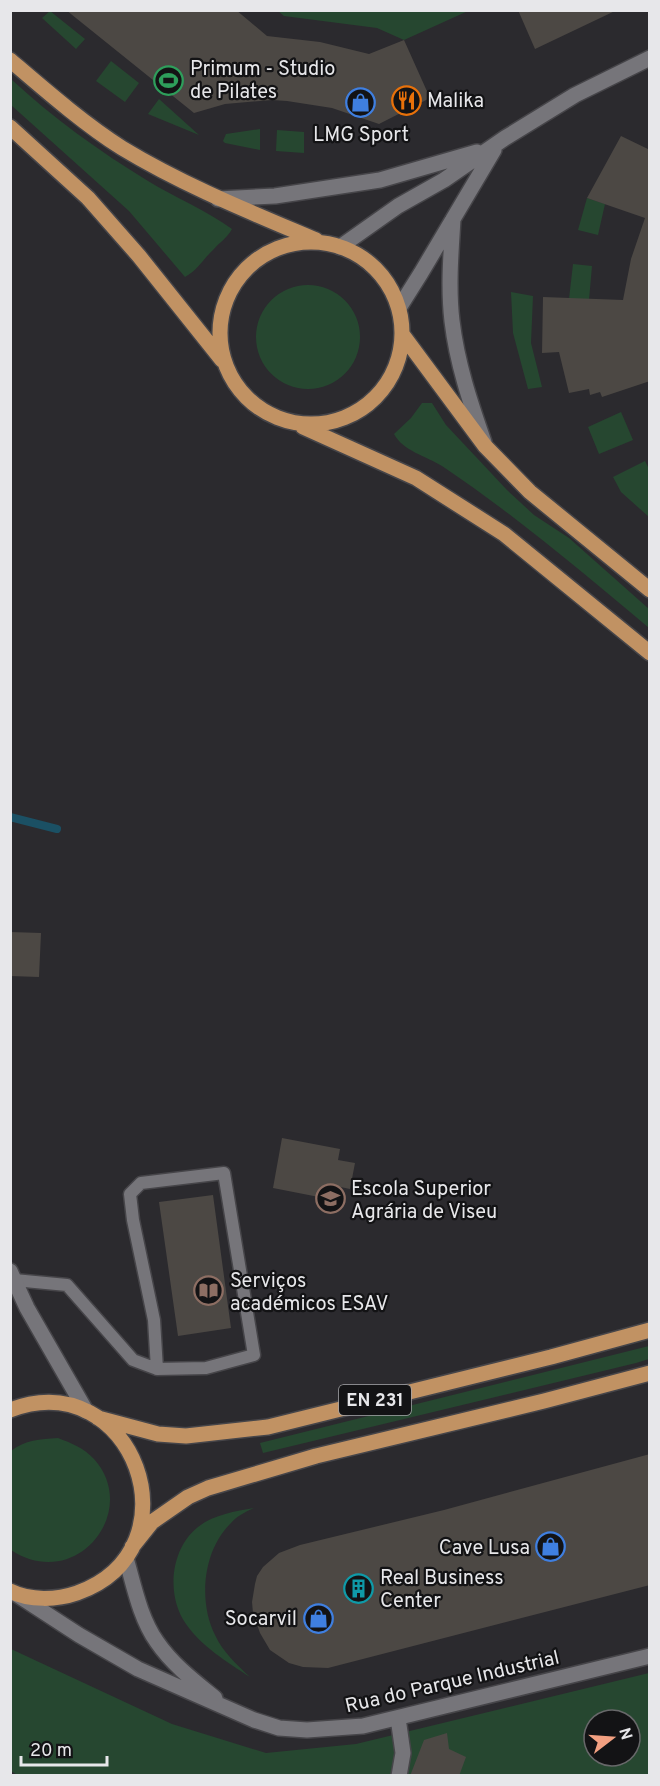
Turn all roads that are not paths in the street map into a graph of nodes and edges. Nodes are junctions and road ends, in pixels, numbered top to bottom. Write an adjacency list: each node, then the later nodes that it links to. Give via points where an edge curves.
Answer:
1 (650, 58): 4 (street, via 575,95)
2 (10, 60): 5 (main road, via 121,147)
3 (10, 128): 11 (main road, via 88,198)
4 (497, 145): 5 (street, via 380,180 275,196); 6 (street); 8 (street)
5 (219, 199): 7 (main road)
6 (453, 219): 9 (street); 13 (street, via 452,321 465,385)
7 (322, 242): 8 (main road); 11 (main road, via 291,243 263,255 240,275 225,302 219,332)
8 (340, 247): 9 (main road, via 370,263 387,283)
9 (399, 308): 10 (main road)
10 (402, 334): 12 (main road, via 398,360 387,384 369,404 347,418 321,425); 13 (main road)
11 (224, 363): 12 (main road, via 250,402 271,416)
12 (294, 423): 15 (main road, via 416,478 504,534)
13 (485, 446): 14 (main road, via 530,492)
14 (650, 590)
15 (650, 653)
16 (12, 1276): 18 (lane, via 67,1285 134,1360); 21 (street, via 52,1354)
17 (650, 1330): 21 (main road, EN 231, via 268,1427 186,1436 158,1434)
18 (158, 1369): 18 (lane, via 154,1320 130,1194 141,1182 224,1173 254,1355 206,1368)
19 (650, 1373): 22 (main road, EN 231, via 316,1456 208,1488 152,1522)
20 (10, 1410): 21 (main road, EN 231, via 50,1403)
21 (92, 1414): 22 (main road, EN 231, via 119,1436 134,1458 142,1483 144,1509)
22 (129, 1552): 23 (main road, EN 231, via 110,1575 69,1596 45,1599); 25 (street, Rua do Parque Industrial, via 141,1608 156,1642 178,1668)
23 (13, 1592): 25 (street, Rua do Parque Industrial, via 138,1669)
24 (650, 1656): 26 (street, Rua do Parque Industrial)
25 (228, 1709): 26 (street, Rua do Parque Industrial, via 279,1728 307,1730 363,1726)
26 (398, 1718): 27 (street, via 403,1753)
27 (399, 1776)

